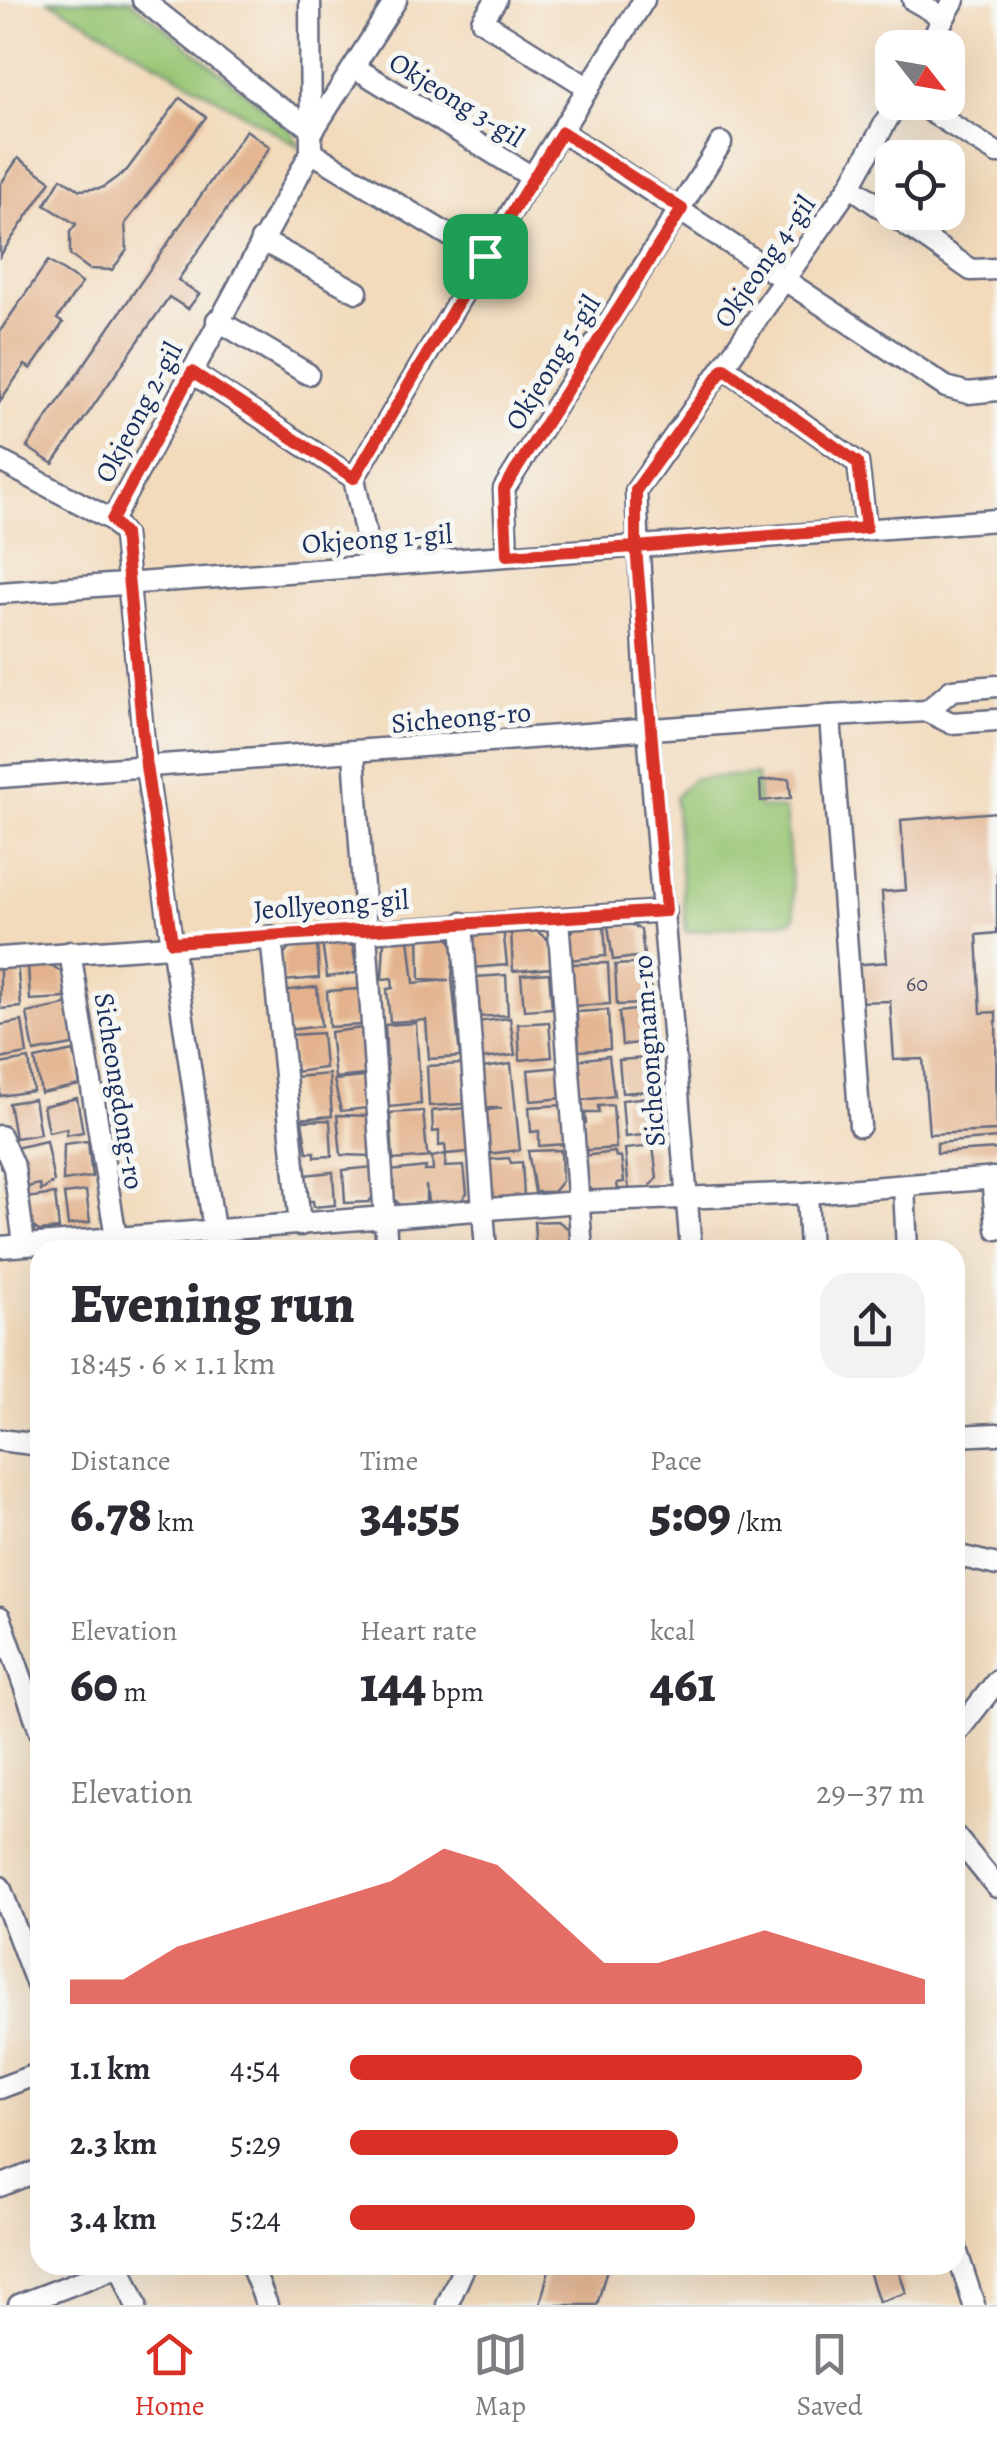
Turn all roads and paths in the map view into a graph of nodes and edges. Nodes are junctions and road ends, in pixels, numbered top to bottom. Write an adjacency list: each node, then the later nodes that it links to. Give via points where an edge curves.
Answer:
1 (143, 0): 12 (street)
2 (310, 0): 12 (street, Okjeong 2-gil)
3 (396, 0): 8 (street)
4 (496, 0): 9 (street, via 482,21)
5 (644, 0): 9 (street, Okjeong 3-gil)
6 (913, 0): 7 (street)
7 (949, 9)
8 (354, 68): 12 (street); 17 (street, Okjeong 3-gil)
9 (589, 88): 13 (street, Okjeong 3-gil)
10 (887, 120): 18 (street, Okjeong 4-gil)
11 (944, 120): 16 (street)
12 (314, 129): 15 (street, Okjeong 2-gil)
13 (562, 132): 17 (street, Okjeong 3-gil); 19 (street)
14 (721, 143): 19 (street, Okjeong 5-gil)
15 (312, 152): 20 (street, Okjeong 2-gil); 21 (street)
16 (997, 153)
17 (532, 177): 21 (street, Okjeong 3-gil)
18 (850, 186): 22 (street, Okjeong 4-gil, via 971,270); 23 (street, Okjeong 4-gil)
19 (682, 209): 23 (street); 36 (street, Okjeong 5-gil, via 504,489)
20 (261, 240): 24 (street); 25 (street, Okjeong 2-gil)
21 (485, 256): 31 (street, Okjeong 3-gil)
22 (997, 269)
23 (786, 279): 26 (street, Okjeong 4-gil); 29 (street, via 946,386 968,393)
24 (357, 292)
25 (217, 320): 27 (street, Okjeong 2-gil); 28 (street)
26 (724, 368): 34 (street, Okjeong 4-gil, via 858,463); 35 (street, Okjeong 4-gil, via 636,490)
27 (192, 372): 31 (street); 32 (street, Okjeong 2-gil)
28 (308, 374)
29 (997, 390)
30 (1, 465): 32 (street)
31 (354, 478): 37 (street)
32 (112, 520): 38 (street, Okjeong 2-gil, via 124,534)
33 (997, 520): 34 (street, Okjeong 1-gil)
34 (866, 528): 35 (street, Okjeong 1-gil)
35 (636, 547): 36 (street, Okjeong 1-gil); 44 (street, Okjeong 4-gil)
36 (507, 555): 37 (street, Okjeong 1-gil)
37 (372, 566): 38 (street, Okjeong 1-gil)
38 (130, 584): 39 (street, Okjeong 1-gil); 46 (street, Okjeong 2-gil)
39 (0, 593)
40 (997, 686): 41 (street, Sicheong-ro, via 952,690)
41 (927, 711): 42 (street, Sicheong-ro); 43 (street, Sicheong-ro, via 951,723)
42 (830, 716): 44 (street, Sicheong-ro); 56 (street)
43 (997, 720)
44 (648, 730): 45 (street, Sicheong-ro); 48 (street, Sicheongnam-ro)
45 (354, 754): 46 (street, Sicheong-ro); 51 (street)
46 (146, 766): 47 (street, Sicheong-ro); 53 (street, Okjeong 2-gil)
47 (0, 778)
48 (666, 911): 49 (street, Jeollyeong-gil); 61 (street, Sicheongnam-ro)
49 (558, 918): 50 (street, Jeollyeong-gil); 62 (street)
50 (462, 922): 51 (street, Jeollyeong-gil); 63 (street)
51 (364, 930): 52 (street, Jeollyeong-gil); 64 (street)
52 (272, 936): 53 (street, Jeollyeong-gil); 65 (street)
53 (172, 942): 54 (street, Jeollyeong-gil); 68 (street)
54 (70, 952): 55 (street, Jeollyeong-gil); 67 (street, Sicheongdong-ro)
55 (0, 958)
56 (860, 1126)
57 (0, 1136): 75 (street, via 14,1168)
58 (995, 1178): 59 (street); 66 (street)
59 (904, 1187): 60 (street); 74 (street)
60 (807, 1193): 61 (street); 73 (street)
61 (686, 1198): 62 (street); 72 (street, Sicheongnam-ro)
62 (579, 1202): 63 (street); 71 (street)
63 (483, 1211): 64 (street); 70 (street)
64 (384, 1219): 65 (street); 69 (street)
65 (300, 1226): 68 (street)
66 (997, 1229)
67 (116, 1240)
68 (215, 1240)
69 (386, 1240)
70 (485, 1240)
71 (581, 1240)
72 (690, 1240)
73 (809, 1240)
74 (907, 1240)
75 (24, 1244): 76 (street); 77 (street)
76 (30, 1244)
77 (0, 1247)
78 (997, 1434): 79 (street)
79 (965, 1436)
80 (0, 1440): 81 (street)
81 (30, 1444)
82 (965, 1557): 83 (street)
83 (997, 1565)
84 (0, 1618): 86 (street)
85 (997, 1681): 87 (street)
86 (30, 1703)
87 (965, 1721)
88 (965, 1848): 90 (street)
89 (0, 1887): 91 (street)
90 (997, 1888)
91 (30, 1966)
92 (30, 2077): 93 (street)
93 (0, 2088)
94 (30, 2174): 95 (street)
95 (0, 2186)
96 (97, 2275): 101 (street)
97 (124, 2275): 102 (street)
98 (255, 2275): 103 (street)
99 (460, 2275): 104 (street)
100 (964, 2275): 105 (street)
101 (22, 2304)
102 (136, 2305)
103 (267, 2305)
104 (446, 2305)
105 (974, 2305)

